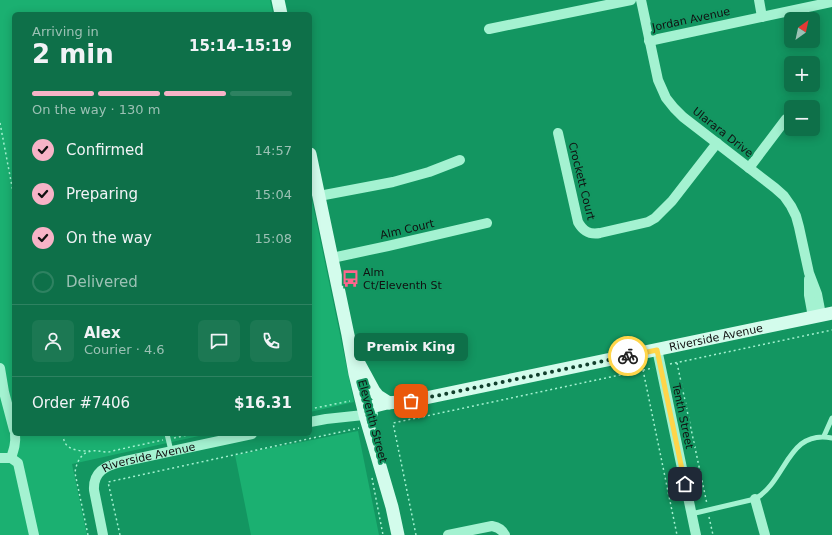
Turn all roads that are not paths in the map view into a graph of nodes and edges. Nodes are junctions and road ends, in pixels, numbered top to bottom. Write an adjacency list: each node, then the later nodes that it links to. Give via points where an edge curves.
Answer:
1 (278, 0): 6 (main road)
2 (631, 0): 8 (street)
3 (641, 0): 9 (street, Ularara Drive)
4 (759, 0): 7 (street)
5 (832, 2): 7 (street, Jordan Avenue)
6 (281, 12)
7 (762, 17): 9 (street, Jordan Avenue)
8 (489, 29)
9 (649, 41): 12 (street, Ularara Drive, via 658,80 666,98 683,117)
10 (784, 123): 15 (street)
11 (558, 133): 12 (street, Crockett Court, via 578,222 585,231 594,234 648,222 654,218 672,201)
12 (717, 143): 15 (street, Ularara Drive)
13 (460, 160): 16 (street, via 393,182)
14 (312, 168): 16 (main road, Eleventh Street)
15 (749, 168): 19 (street, Ularara Drive, via 784,196 791,206 799,227 809,272 809,295)
16 (315, 189): 18 (main road, Eleventh Street)
17 (487, 223): 18 (street, Alm Court)
18 (332, 258): 20 (main road, Eleventh Street)
19 (822, 315): 21 (main road, Riverside Avenue)
20 (348, 335): 22 (main road, Eleventh Street); 26 (main road, Eleventh Street, via 354,374)
21 (657, 350): 24 (main road, Riverside Avenue); 39 (street, Tenth Street)
22 (354, 355): 25 (main road, via 374,391); 26 (main road, Eleventh Street)
23 (0, 368): 28 (street)
24 (411, 401): 25 (main road, Riverside Avenue); 26 (main road, Riverside Avenue)
25 (389, 403): 26 (main road, Riverside Avenue)
26 (364, 410): 29 (street, Riverside Avenue); 42 (main road, Eleventh Street)
27 (832, 418): 33 (lane)
28 (12, 422)
29 (312, 422)
30 (15, 436): 37 (street, via 15,449)
31 (167, 436): 35 (lane)
32 (242, 436): 35 (street, Riverside Avenue)
33 (824, 436): 34 (lane); 38 (lane, via 810,438 799,445 770,487)
34 (832, 438)
35 (171, 451): 41 (street, Riverside Avenue, via 112,464 100,471 96,476 94,490)
36 (0, 458): 37 (street)
37 (11, 458): 40 (street, via 20,466)
38 (756, 499): 39 (lane); 46 (street)
39 (691, 514): 45 (street, Tenth Street)
40 (34, 535)
41 (103, 535)
42 (398, 535)
43 (448, 535): 44 (street, via 492,526 501,530)
44 (504, 535)
45 (696, 535)
46 (765, 535)

